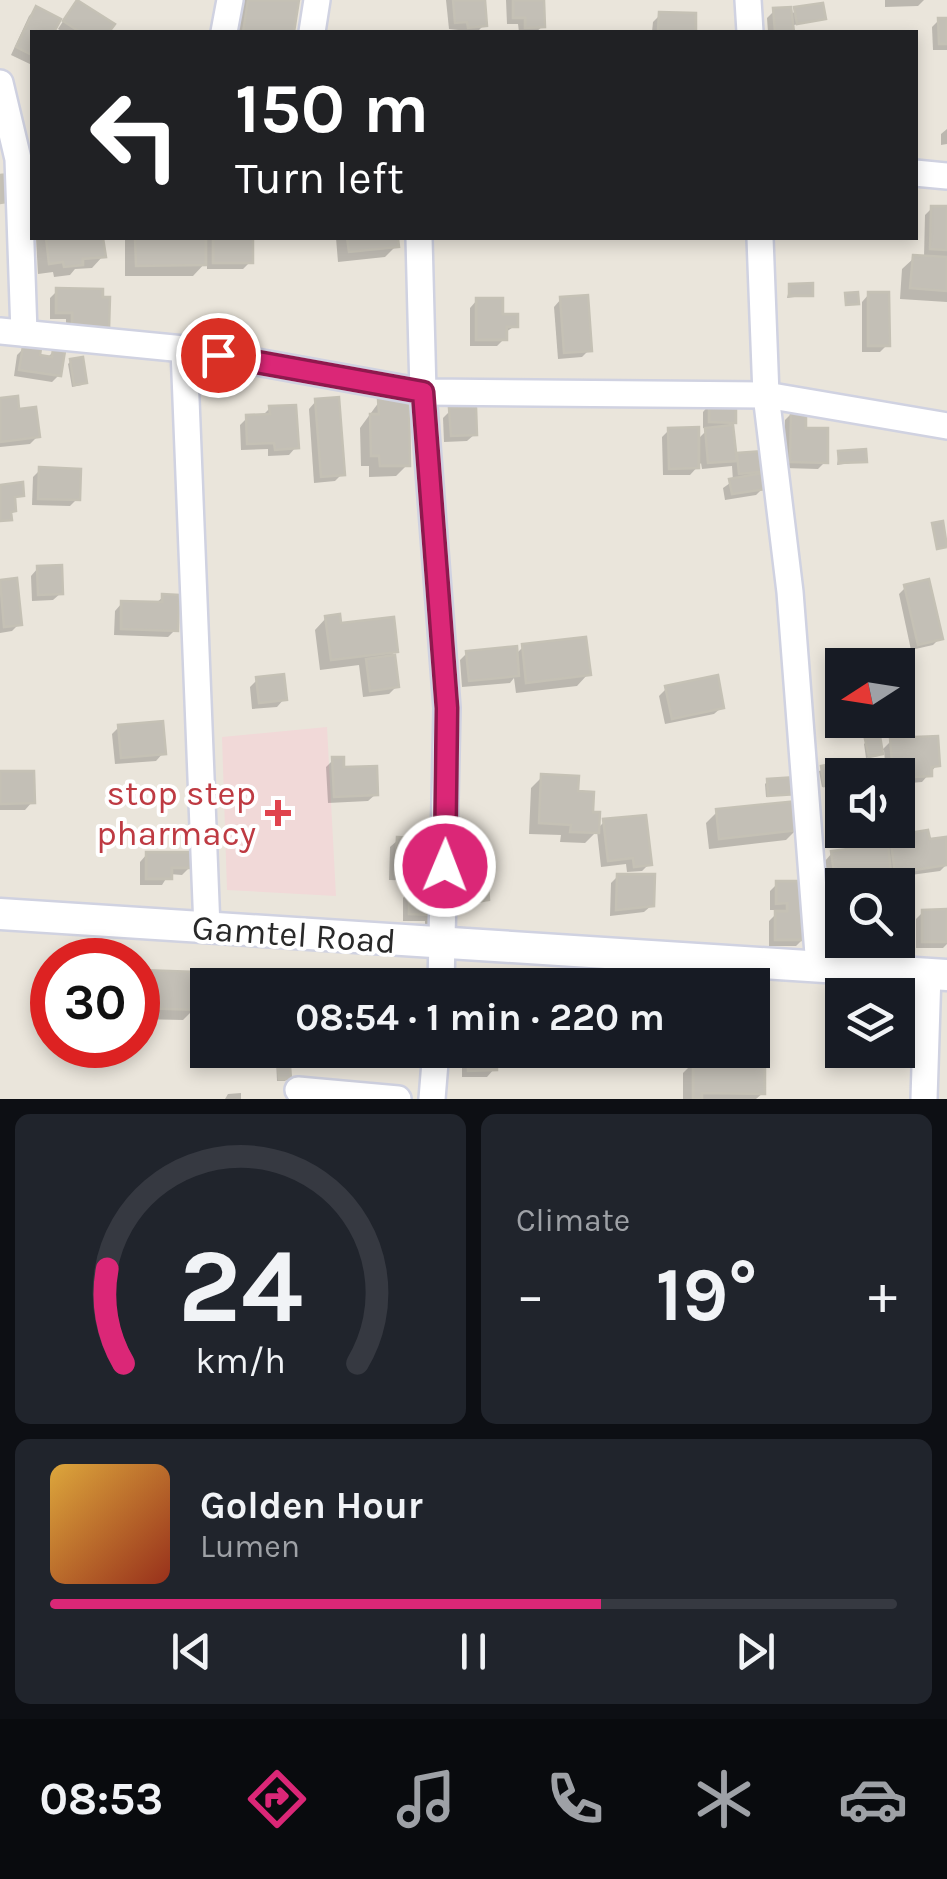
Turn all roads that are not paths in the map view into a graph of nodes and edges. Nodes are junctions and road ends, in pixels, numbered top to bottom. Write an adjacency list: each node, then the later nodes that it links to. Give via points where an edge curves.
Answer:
1 (230, 0): 4 (street)
2 (317, 0): 5 (street)
3 (748, 0): 6 (street)
4 (224, 30)
5 (312, 30)
6 (750, 30)
7 (0, 83): 8 (street)
8 (25, 159): 13 (street)
9 (918, 172): 10 (street)
10 (947, 176)
11 (419, 240): 15 (street)
12 (760, 240): 16 (street)
13 (12, 332): 14 (street)
14 (184, 349): 15 (street); 19 (street)
15 (423, 392): 16 (street); 20 (street, via 447,708)
16 (766, 395): 17 (street); 21 (street, via 790,592)
17 (947, 426)
18 (0, 914): 19 (street, Gamtel Road)
19 (207, 928): 20 (street, Gamtel Road)
20 (444, 945): 21 (street, Gamtel Road); 22 (street)
21 (820, 966): 23 (street, Gamtel Road)
22 (442, 968)
23 (938, 974): 28 (street)
24 (435, 1068): 27 (street)
25 (298, 1090): 26 (street)
26 (398, 1099)
27 (432, 1099)
28 (924, 1099)

